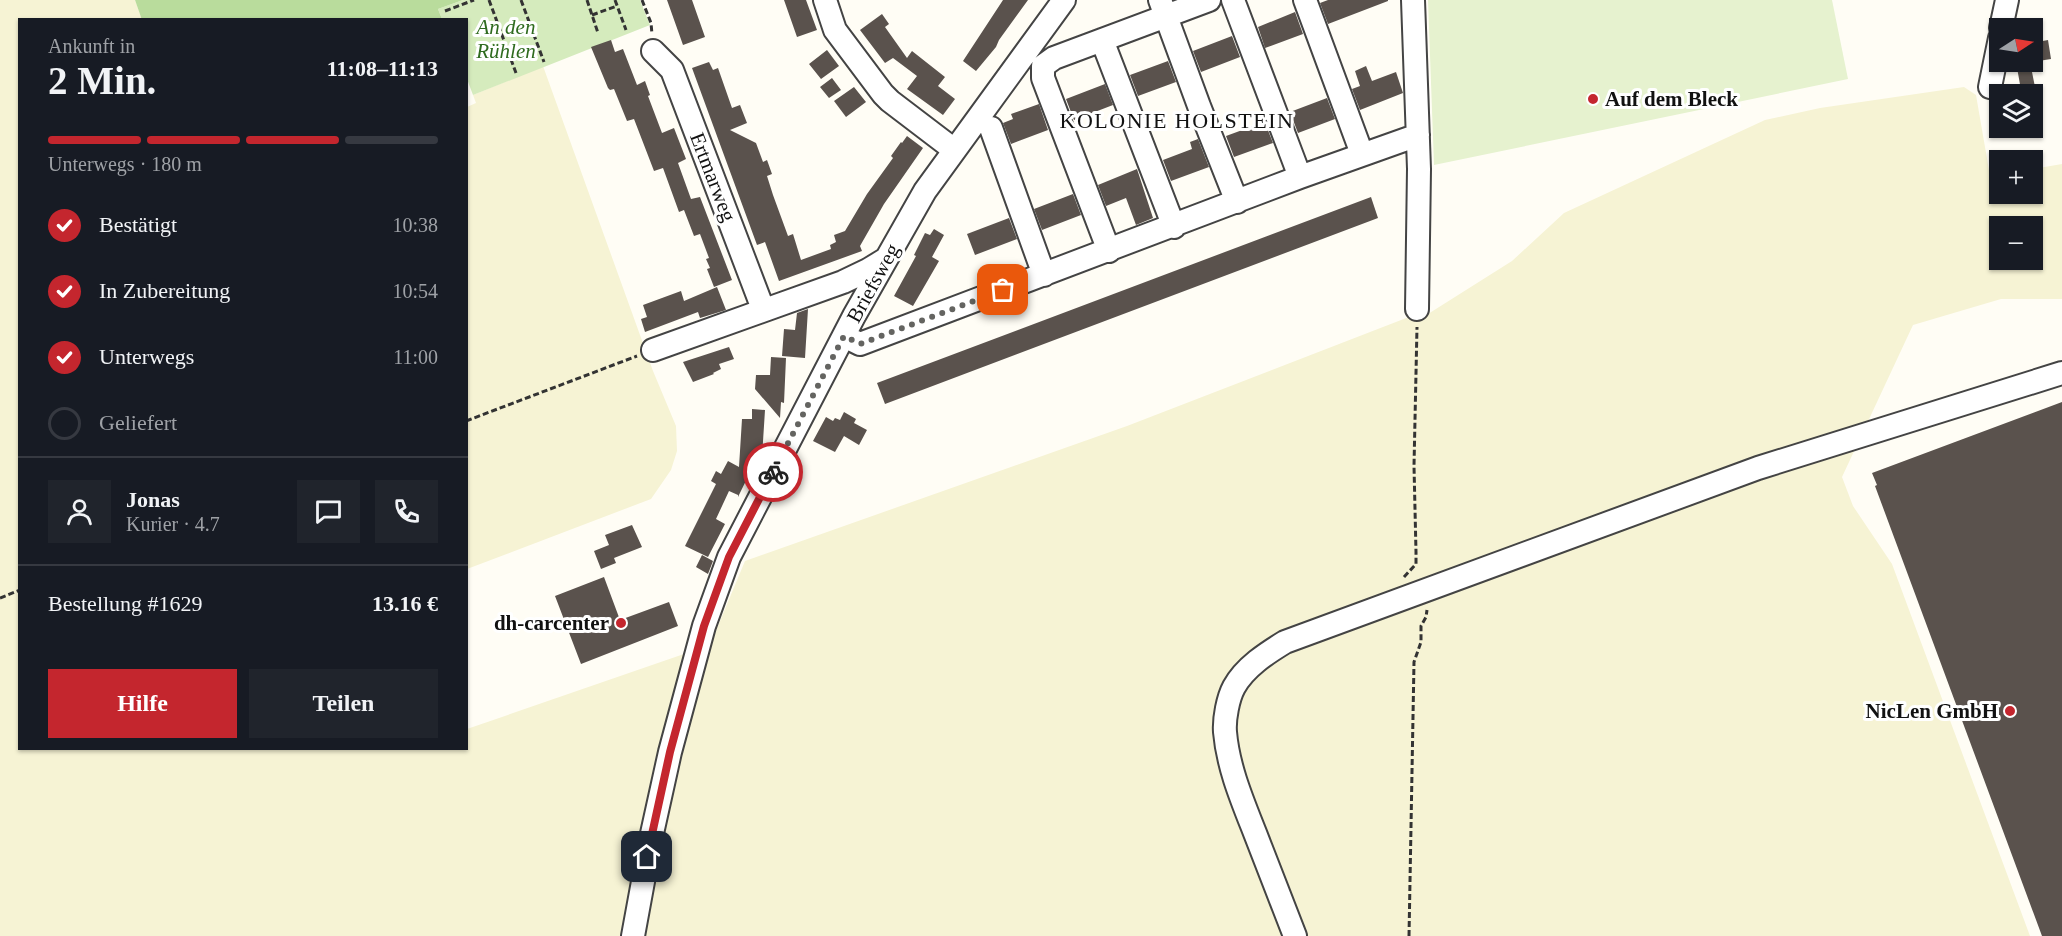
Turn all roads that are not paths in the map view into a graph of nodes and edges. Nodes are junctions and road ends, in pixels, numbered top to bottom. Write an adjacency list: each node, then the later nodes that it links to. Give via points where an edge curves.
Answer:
1 (825, 0): 14 (street, via 835,30 883,94)
2 (1064, 0): 14 (street, Briefsweg)
3 (1209, 0): 8 (street)
4 (1233, 0): 16 (street)
5 (1305, 0): 15 (street)
6 (1413, 0): 13 (street)
7 (2007, 0): 9 (street)
8 (1163, 8): 10 (street); 17 (street)
9 (2003, 18)
10 (1102, 40): 18 (street); 19 (street, via 1043,66 1044,78)
11 (653, 51): 23 (street, Ertmarweg, via 672,70)
12 (991, 128): 21 (street)
13 (1418, 135): 15 (street); 24 (street)
14 (953, 149): 20 (street, Briefsweg)
15 (1362, 154): 16 (street)
16 (1300, 177): 17 (street)
17 (1237, 201): 18 (street)
18 (1174, 227): 19 (street)
19 (1109, 251): 21 (street)
20 (887, 258): 22 (street); 25 (street, Briefsweg)
21 (1044, 275): 26 (street, via 860,344)
22 (819, 291): 23 (street); 25 (street, via 842,298)
23 (763, 309): 27 (street)
24 (1417, 309)
25 (854, 316): 26 (street, Briefsweg)
26 (844, 336): 29 (street, Briefsweg, via 729,557 710,607 659,794)
27 (653, 350)
28 (2062, 373): 30 (street, via 1758,468 1413,583 1265,654 1234,688 1225,729 1229,760 1239,790)
29 (633, 936)
30 (1295, 936)

